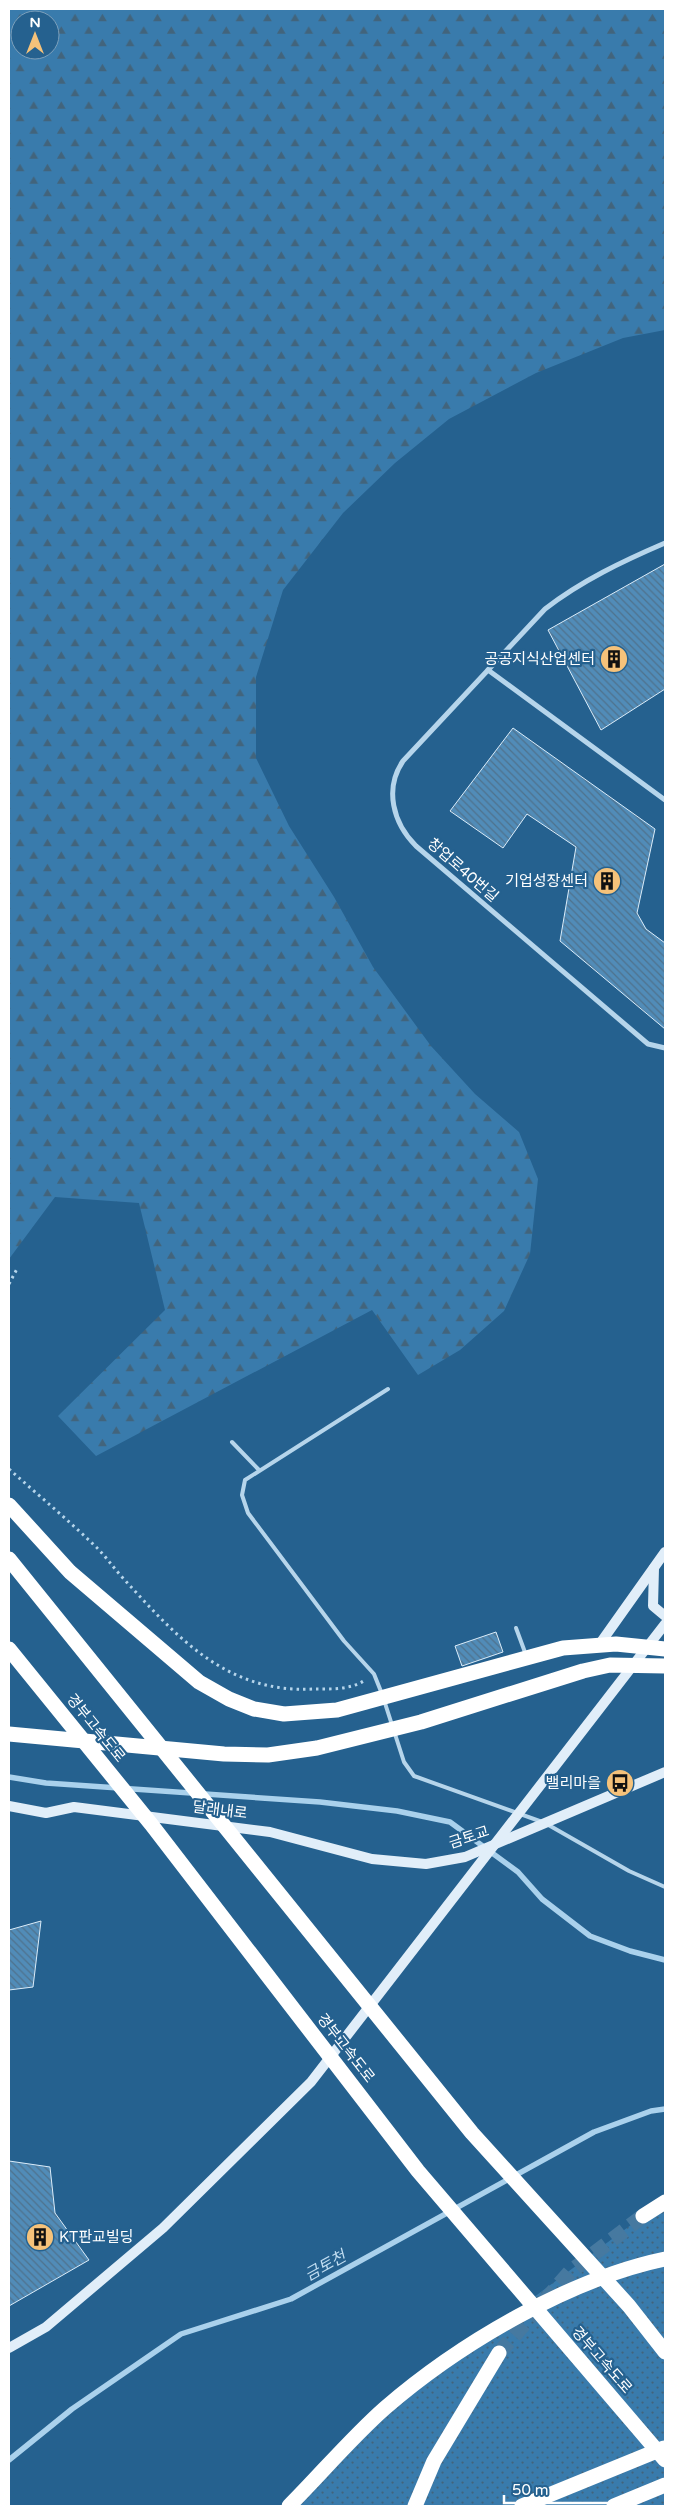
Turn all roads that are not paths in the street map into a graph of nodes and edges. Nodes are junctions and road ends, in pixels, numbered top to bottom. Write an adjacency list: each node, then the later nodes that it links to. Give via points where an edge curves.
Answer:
1 (665, 543): 2 (street, 창업로40번길, via 607,570 556,600)
2 (488, 670): 3 (street); 4 (street, 창업로40번길, via 397,769 392,791 399,824 425,855 648,1044)
3 (665, 800)
4 (665, 1048)
5 (388, 1389): 7 (lane)
6 (232, 1442): 7 (lane)
7 (259, 1470): 23 (lane, via 244,1480 242,1495 248,1513 344,1641 374,1674 404,1762 414,1776)
8 (9, 1504): 18 (highway, via 70,1572 199,1682 254,1709 284,1714 337,1710)
9 (665, 1552): 11 (street)
10 (9, 1559): 29 (highway, via 472,2133)
11 (654, 1568): 12 (street, via 653,1606); 15 (street)
12 (665, 1616)
13 (665, 1624): 31 (street, via 311,2082 163,2228 46,2327)
14 (516, 1628): 18 (lane)
15 (598, 1645): 17 (highway); 18 (highway, via 562,1648)
16 (9, 1649): 35 (highway, 경부고속도로, via 151,1824 418,2171)
17 (665, 1649)
18 (526, 1657)
19 (665, 1666): 20 (highway, via 610,1665 583,1671 421,1722 318,1748 268,1755)
20 (9, 1734)
21 (665, 1772): 23 (street)
22 (9, 1806): 24 (street, 달래내로, via 46,1813 74,1807 270,1832 372,1859)
23 (545, 1823): 24 (street, 금토교, via 465,1857); 25 (lane, via 595,1854)
24 (426, 1864)
25 (665, 1887)
26 (665, 2202): 27 (highway)
27 (643, 2216)
28 (665, 2259): 37 (highway, via 580,2287 529,2310 486,2335 385,2408)
29 (629, 2306): 30 (highway); 32 (highway)
30 (665, 2345)
31 (9, 2348)
32 (665, 2352)
33 (499, 2353): 38 (highway, via 434,2462)
34 (665, 2447): 39 (highway)
35 (665, 2460)
36 (665, 2485): 40 (highway)
37 (289, 2506)
38 (416, 2506)
39 (522, 2506)
40 (614, 2506)

